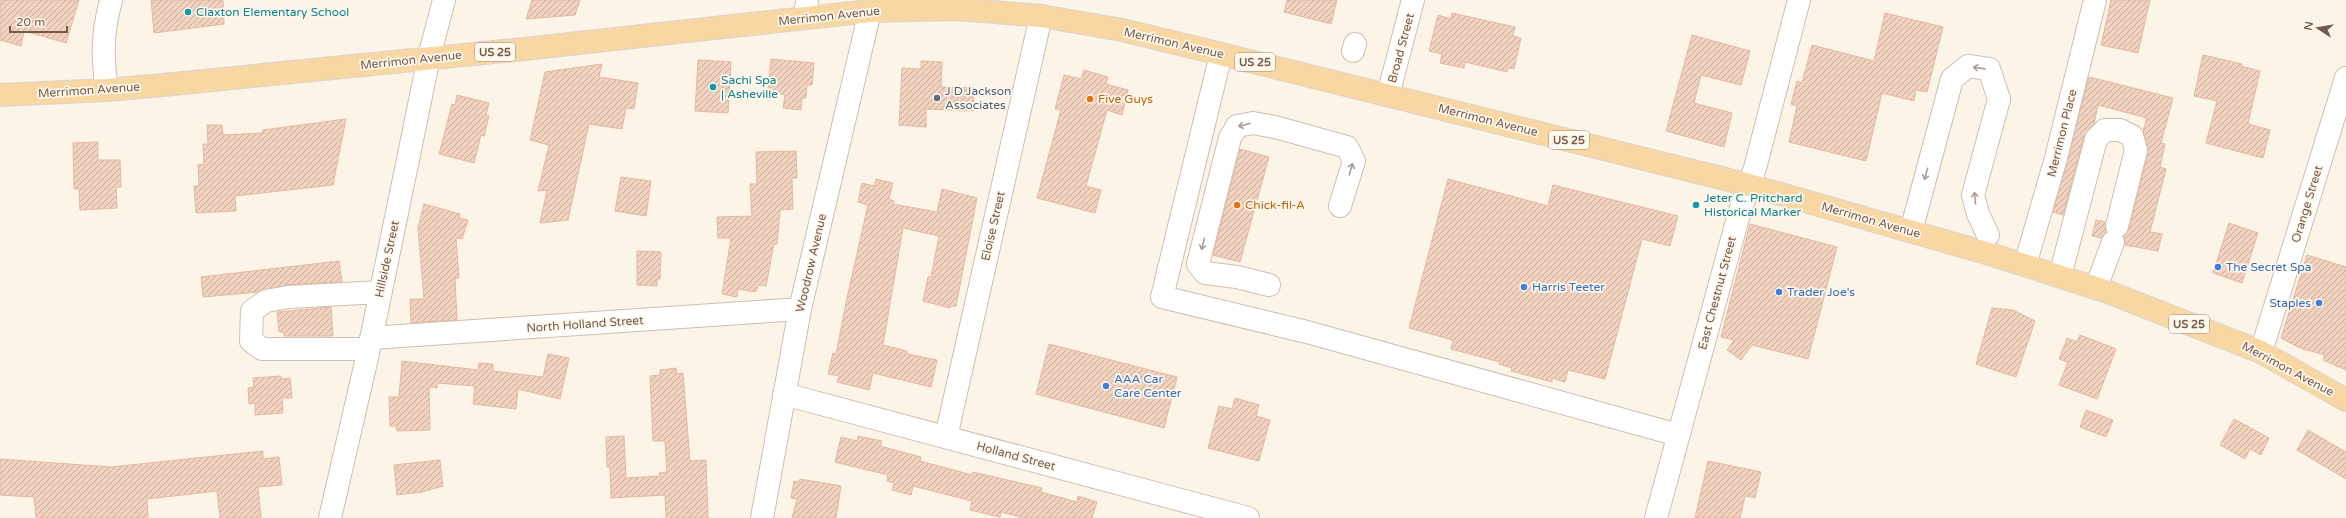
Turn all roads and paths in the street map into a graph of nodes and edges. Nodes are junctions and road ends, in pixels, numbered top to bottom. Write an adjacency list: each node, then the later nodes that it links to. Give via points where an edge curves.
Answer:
1 (111, 0): 13 (street, via 103,32 103,63)
2 (444, 0): 11 (street, Hillside Street)
3 (1413, 0): 15 (street, Broad Street)
4 (1799, 0): 16 (street, East Chestnut Street)
5 (2095, 0): 20 (street, Merrimon Place, via 2056,158)
6 (906, 5): 8 (main road, Merrimon Avenue / US 25); 9 (main road, Merrimon Avenue / US 25)
7 (806, 9): 8 (main road, Merrimon Avenue / US 25); 11 (main road, Merrimon Avenue / US 25)
8 (870, 11): 25 (street, Woodrow Avenue)
9 (1041, 16): 10 (main road, Merrimon Avenue / US 25, via 1122,30); 31 (street, Eloise Street)
10 (1222, 54): 15 (main road, Merrimon Avenue / US 25); 30 (street, via 1162,297 1307,332)
11 (429, 58): 13 (main road, Merrimon Avenue / US 25); 24 (street, Hillside Street)
12 (2346, 78): 27 (street, Orange Street)
13 (107, 90): 14 (main road, Merrimon Avenue / US 25)
14 (0, 95)
15 (1388, 95): 16 (main road, Merrimon Avenue / US 25)
16 (1749, 185): 18 (main road, Merrimon Avenue / US 25); 30 (street, East Chestnut Street)
17 (1340, 206): 22 (street, one-way to 22, via 1354,161 1347,147 1268,125 1253,123 1238,126 1230,138 1198,264 1205,273)
18 (1911, 232): 19 (street, one-way to 18, via 1978,214 1974,196 1999,99 1989,69 1968,66 1952,79); 20 (main road, Merrimon Avenue / US 25)
19 (1988, 235)
20 (2025, 265): 21 (main road, Merrimon Avenue / US 25)
21 (2060, 276): 23 (main road, Merrimon Avenue / US 25); 23 (street, via 2096,139 2105,130 2120,130 2132,136 2136,150 2115,234)
22 (1269, 285)
23 (2096, 288): 27 (main road, Merrimon Avenue / US 25)
24 (380, 292): 26 (street, Hillside Street); 26 (street, North Holland Street, via 288,297 266,301 252,311 251,341 262,349)
25 (800, 309): 26 (street, North Holland Street); 28 (street, Woodrow Avenue)
26 (370, 343): 32 (street, Hillside Street)
27 (2261, 352): 29 (main road, Merrimon Avenue / US 25)
28 (784, 394): 31 (street, Holland Street); 33 (street, Woodrow Avenue)
29 (2346, 400)
30 (1678, 435): 35 (street, East Chestnut Street)
31 (946, 437): 34 (street, Holland Street)
32 (330, 518)
33 (762, 518)
34 (1248, 518)
35 (1656, 518)

